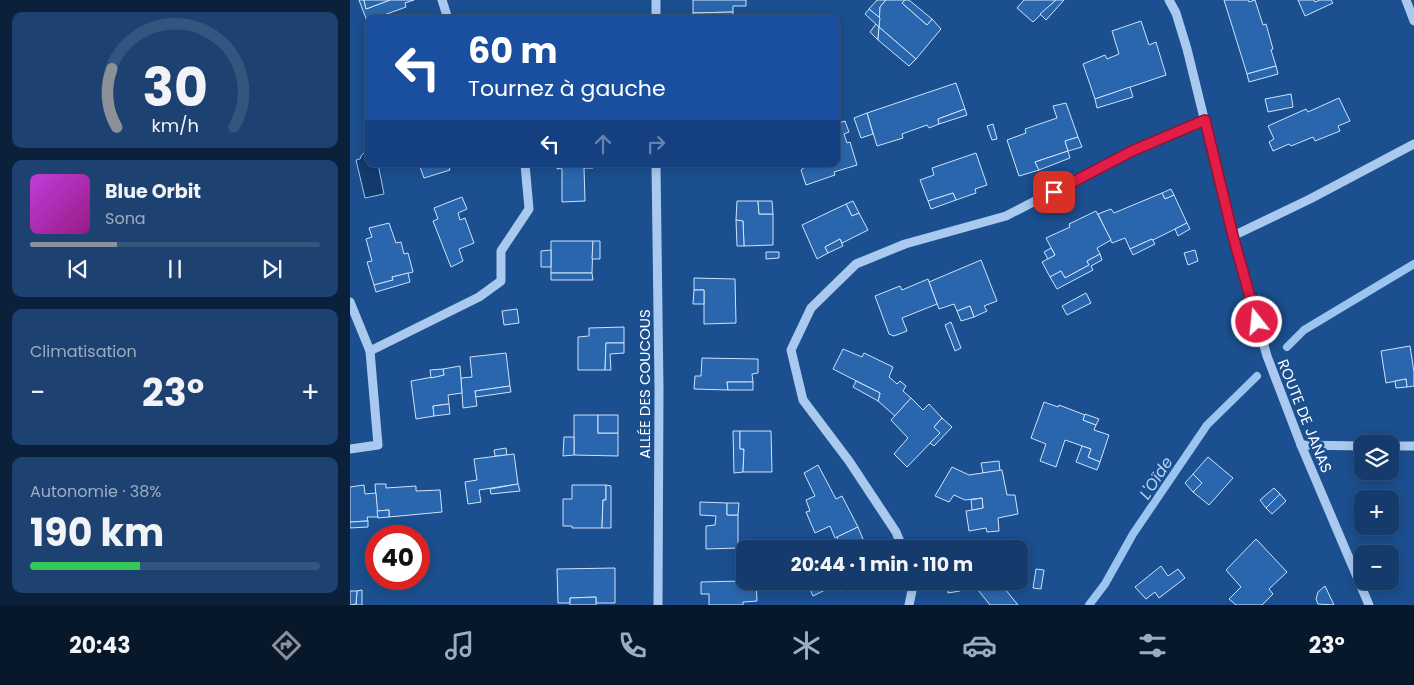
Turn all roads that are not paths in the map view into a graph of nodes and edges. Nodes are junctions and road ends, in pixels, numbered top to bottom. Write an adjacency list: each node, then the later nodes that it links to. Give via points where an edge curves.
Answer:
1 (442, 0): 5 (street)
2 (656, 0): 6 (street)
3 (1169, 0): 8 (street, ROUTE DE JANAS, via 1188,50)
4 (1406, 0): 7 (street)
5 (447, 15)
6 (656, 15)
7 (1414, 21)
8 (1205, 120): 12 (street, ROUTE DE JANAS); 20 (street, via 1132,151 1006,216 905,244 856,264 811,308 790,350 803,400 849,461)
9 (1414, 144): 12 (street)
10 (525, 167): 14 (street, via 530,210 501,251 501,281 479,297)
11 (656, 167): 22 (street, ALLÉE DES COUCOUS)
12 (1233, 236): 15 (street, ROUTE DE JANAS, via 1267,356)
13 (350, 302): 14 (street)
14 (370, 351): 19 (street, via 378,445)
15 (1301, 445): 16 (street); 24 (street, ROUTE DE JANAS)
16 (1354, 446)
17 (1399, 446): 18 (street)
18 (1414, 446)
19 (350, 449)
20 (899, 540)
21 (912, 590): 23 (street)
22 (658, 605)
23 (909, 605)
24 (1369, 605)

